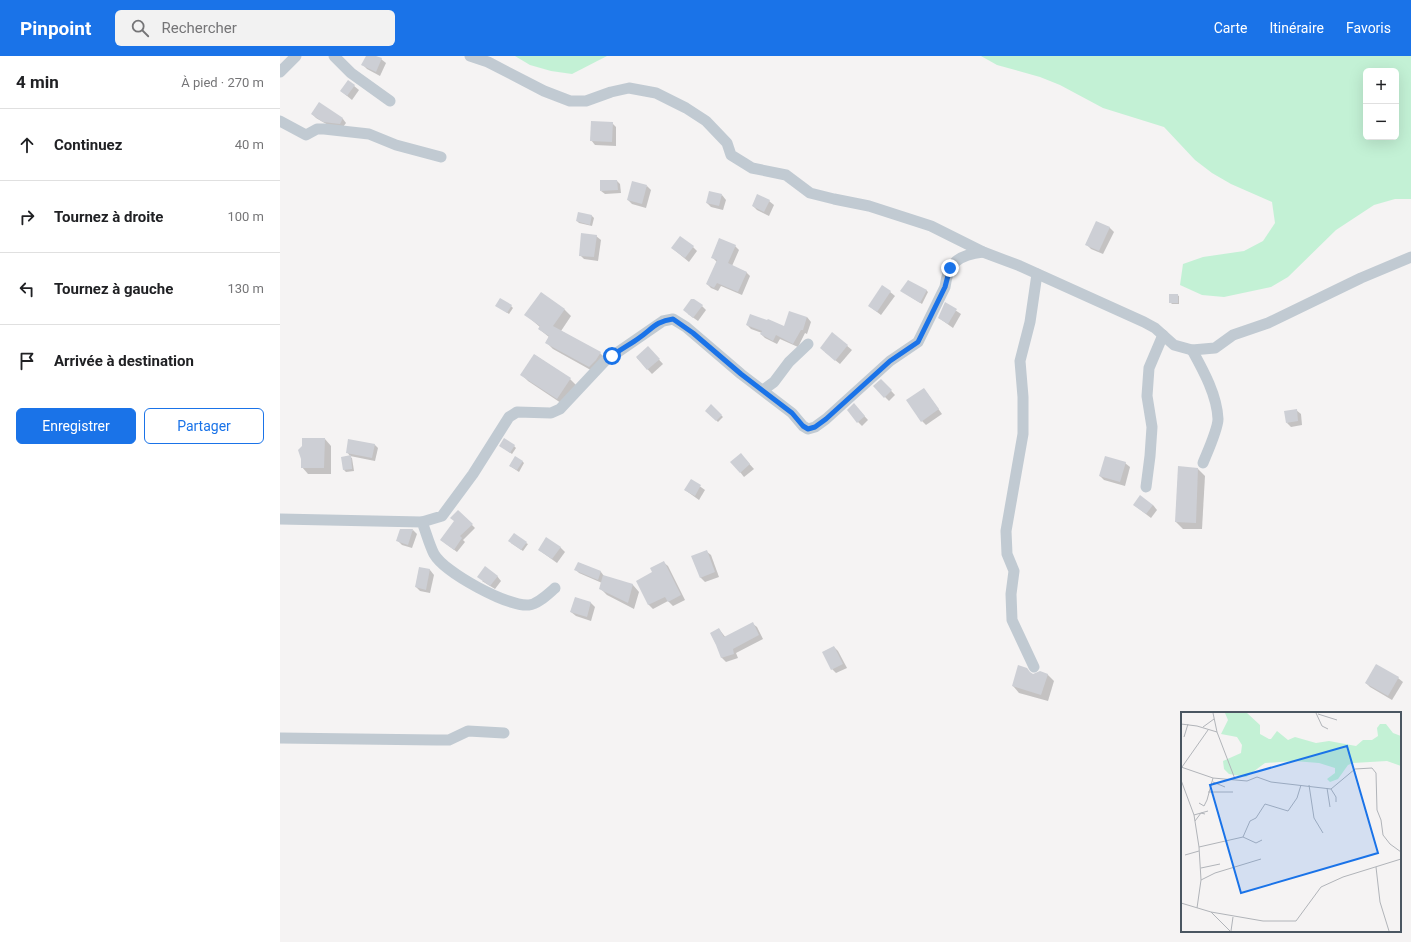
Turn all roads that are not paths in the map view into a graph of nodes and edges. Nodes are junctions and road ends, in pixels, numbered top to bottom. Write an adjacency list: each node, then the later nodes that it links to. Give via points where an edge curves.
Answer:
1 (296, 56): 5 (street)
2 (334, 56): 6 (street, via 351,73)
3 (470, 56): 4 (street)
4 (488, 59): 9 (street, via 516,78 570,101 586,100 628,88 656,93 686,108 706,122 727,143 731,155 752,168 786,175 810,193 869,206 931,226)
5 (280, 72)
6 (390, 101)
7 (280, 121): 8 (street, via 306,135 317,129 369,134 396,145)
8 (441, 157)
9 (983, 252): 11 (street); 15 (street, via 968,254 957,260 950,268 945,287 918,342 890,361 815,427 808,429 803,426 792,413)
10 (1411, 257): 14 (street, via 1268,323 1233,335 1214,348)
11 (1037, 274): 12 (street, via 1144,322); 21 (street, via 1030,322 1020,361 1023,434 1006,531 1007,554 1014,571 1011,594 1012,620)
12 (1163, 335): 14 (street, via 1174,345); 17 (street, via 1149,368 1147,396 1152,427)
13 (808, 344): 15 (street, via 789,362 774,382)
14 (1192, 350): 16 (street, via 1213,394 1218,420)
15 (763, 390): 19 (street, via 686,327 673,319 663,321 605,361 560,409 551,413 518,412 509,416 442,516)
16 (1203, 464)
17 (1146, 487)
18 (280, 519): 19 (street)
19 (422, 522): 20 (street, via 434,554 445,566 465,580 502,599 531,605)
20 (555, 588)
21 (1034, 667)
22 (504, 733): 23 (street, via 468,731 450,740)
23 (280, 738)

